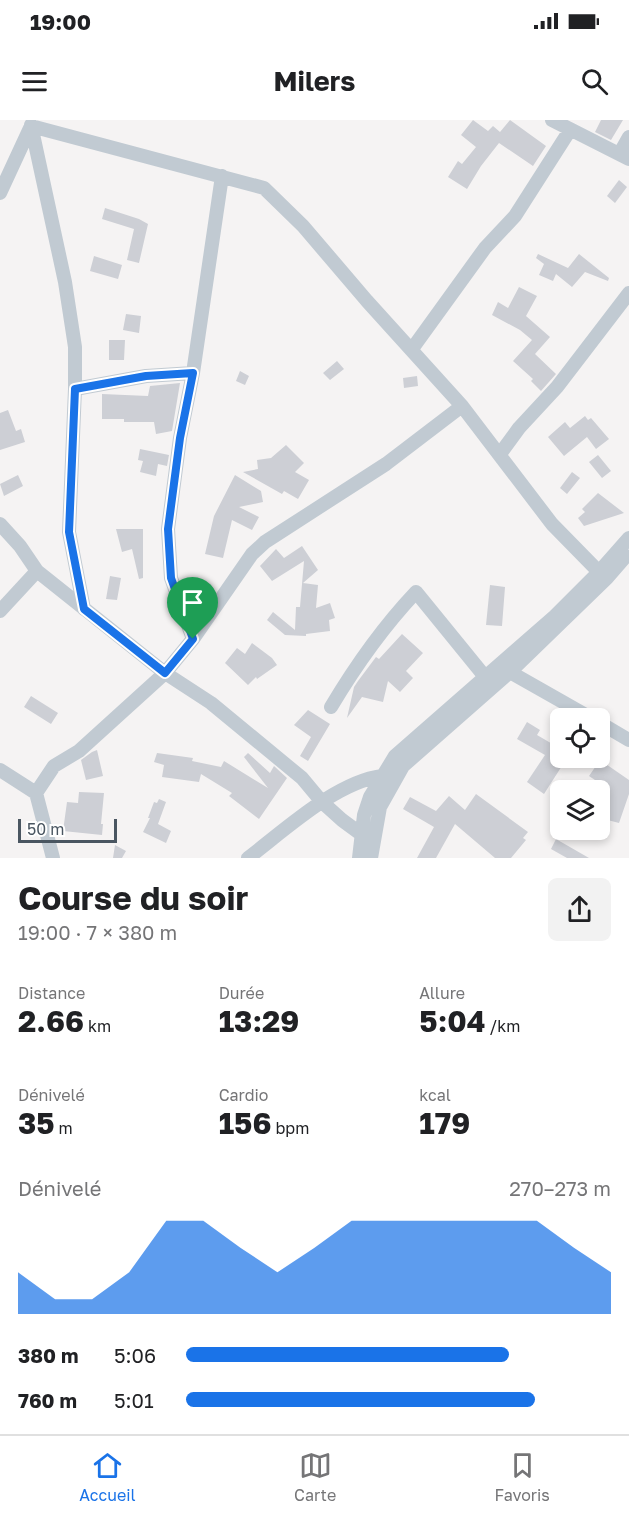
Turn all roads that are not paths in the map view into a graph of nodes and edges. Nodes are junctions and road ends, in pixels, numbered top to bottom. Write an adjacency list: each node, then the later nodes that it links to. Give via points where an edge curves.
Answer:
1 (552, 120): 3 (street)
2 (31, 123): 6 (street); 7 (street); 11 (street, via 65,282 75,347)
3 (570, 130): 5 (street); 9 (street, via 514,216 485,248)
4 (629, 137): 5 (street)
5 (624, 156)
6 (222, 176): 9 (street, via 264,188 276,198); 10 (street)
7 (0, 193)
8 (629, 292): 13 (street)
9 (412, 349): 12 (street)
10 (193, 373): 11 (street, via 146,376); 21 (street, via 168,529 171,578)
11 (75, 389): 19 (street, via 69,532)
12 (462, 406): 13 (street); 21 (street, via 386,464 265,542 252,554)
13 (500, 454): 18 (street, via 552,524)
14 (0, 524): 17 (street)
15 (629, 538): 18 (street)
16 (629, 552): 22 (street)
17 (37, 572): 19 (street); 20 (street)
18 (599, 572): 24 (street)
19 (84, 609): 23 (street)
20 (0, 611)
21 (193, 639): 23 (street)
22 (510, 672): 26 (street); 33 (street, via 403,766)
23 (165, 673): 31 (street, via 79,751 54,766); 32 (street, via 211,703 293,770)
24 (486, 678): 25 (street, via 416,592 387,623); 30 (street, via 395,756)
25 (331, 707)
26 (573, 708)
27 (610, 729): 28 (street)
28 (629, 740)
29 (0, 770): 31 (street)
30 (382, 776): 32 (street, via 366,778); 33 (street, via 370,797)
31 (36, 793): 35 (street)
32 (322, 802): 33 (street); 34 (street)
33 (367, 837): 36 (street); 37 (street)
34 (251, 857)
35 (53, 858)
36 (359, 858)
37 (371, 858)

